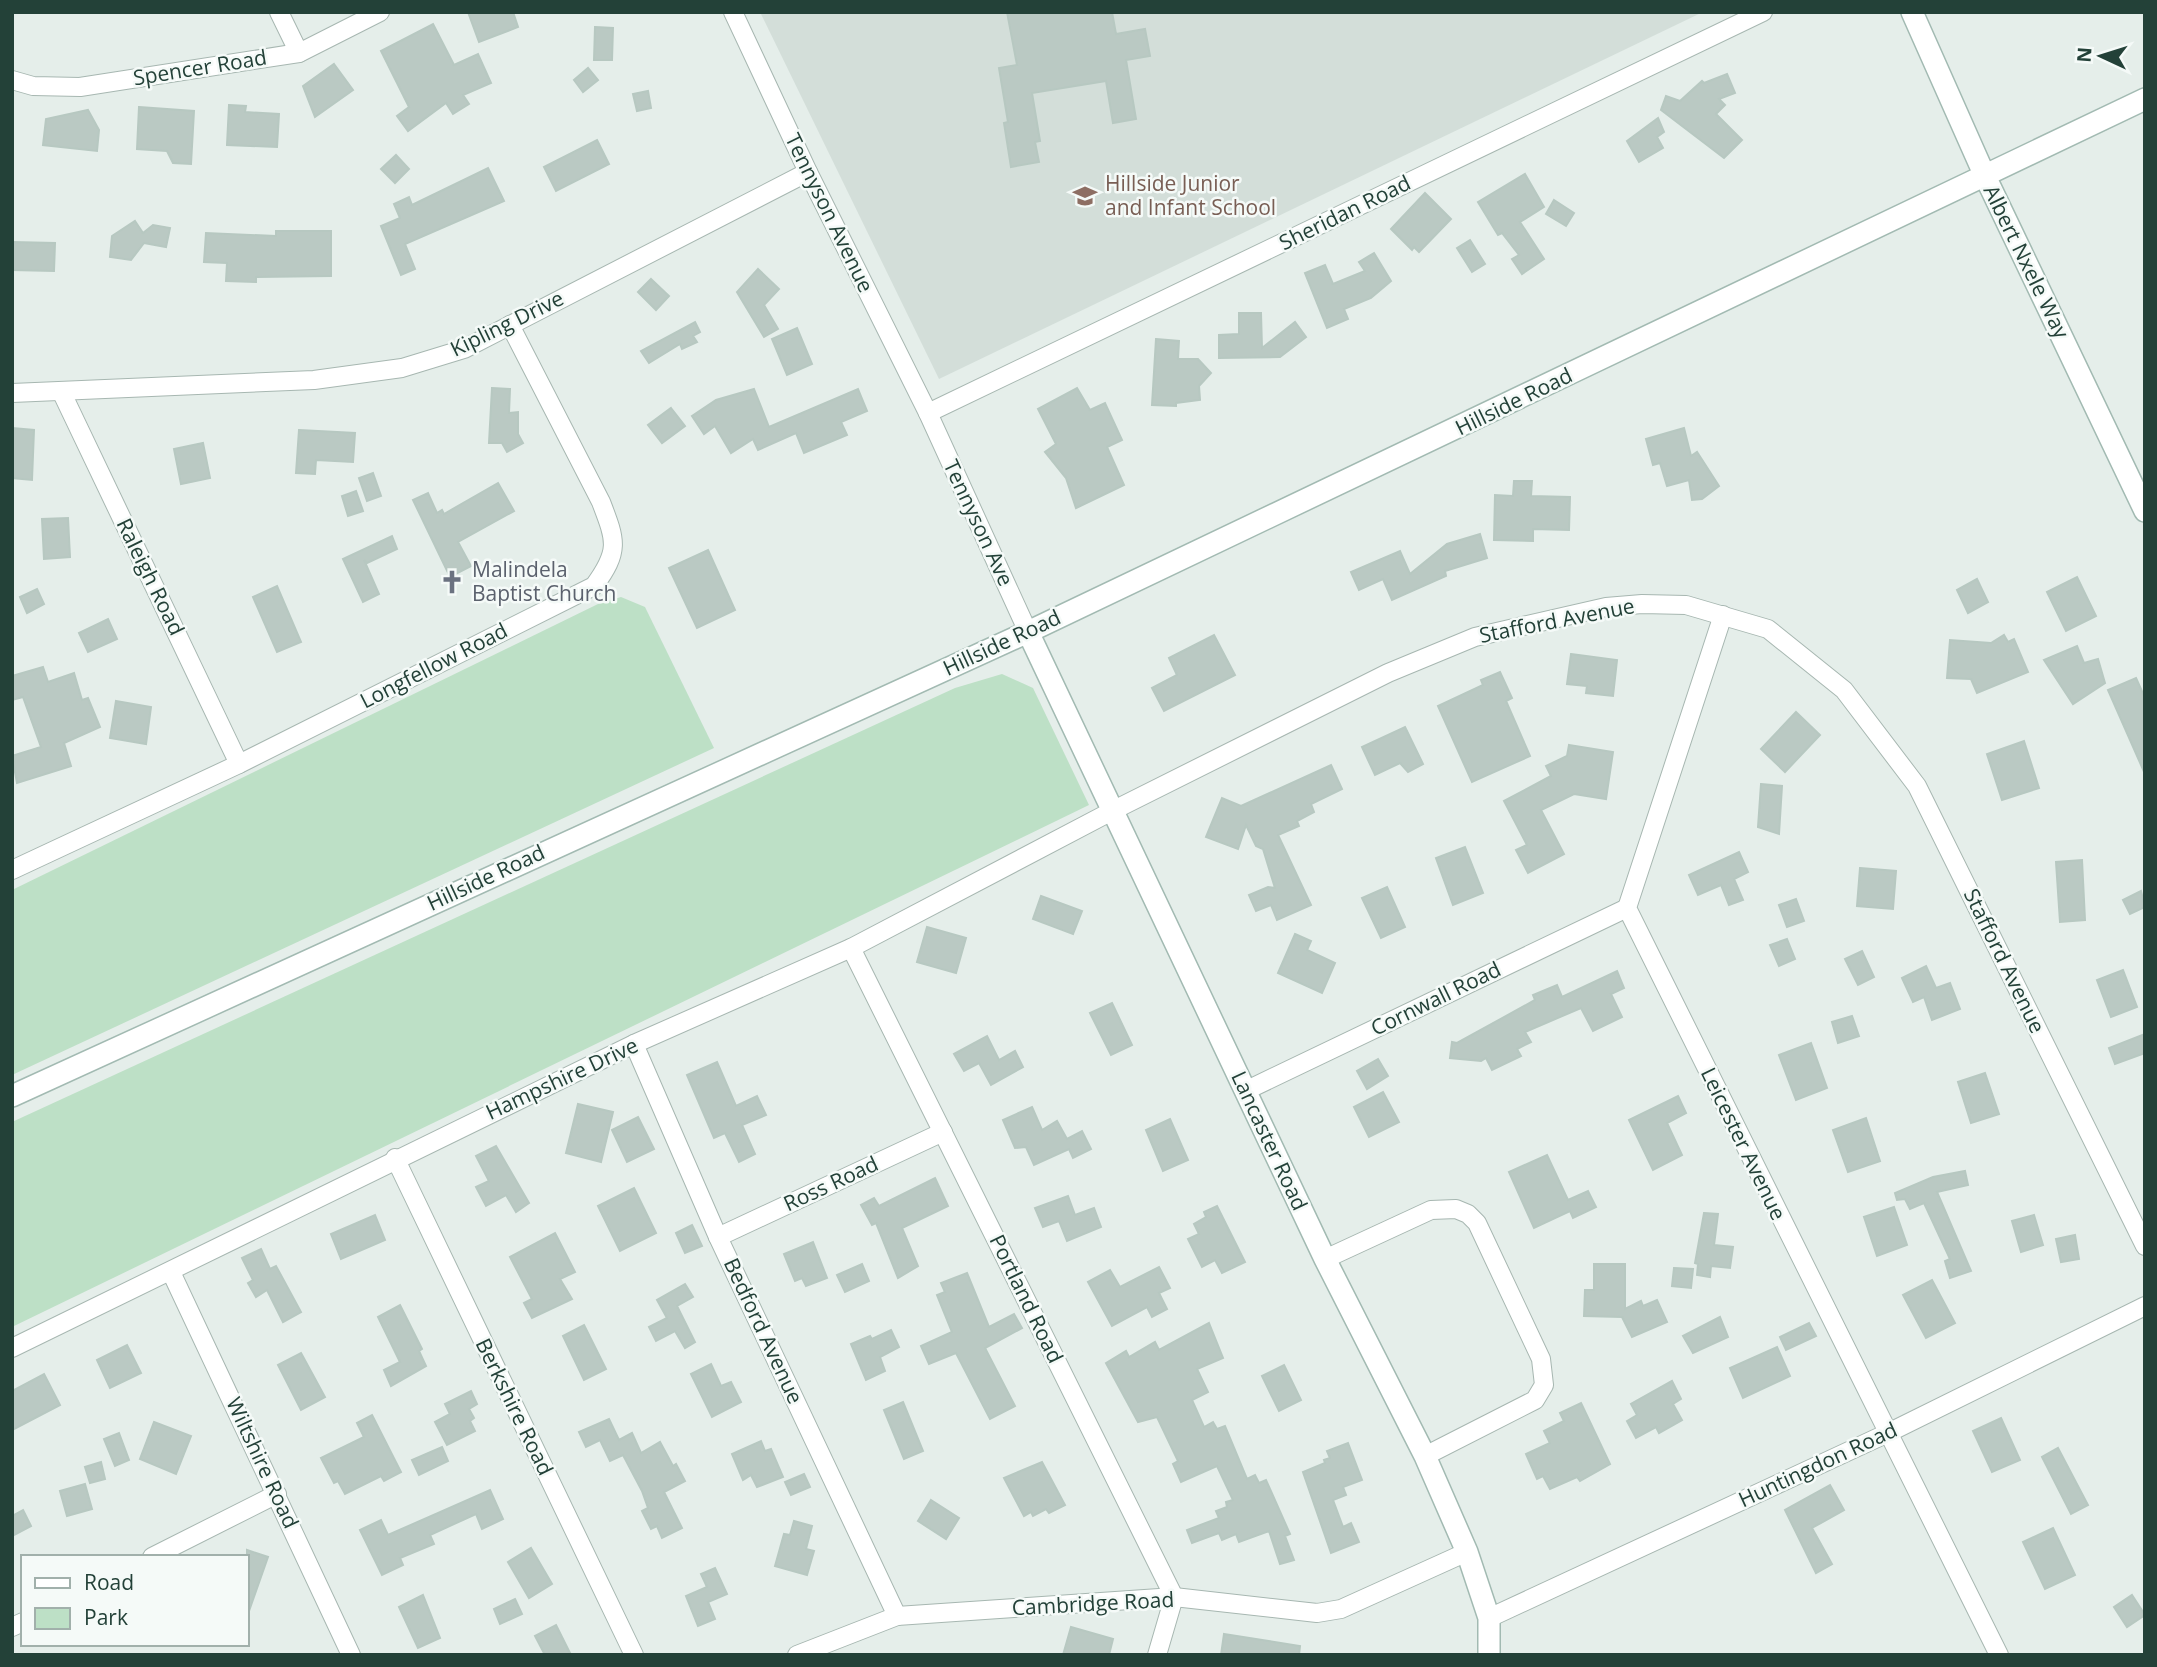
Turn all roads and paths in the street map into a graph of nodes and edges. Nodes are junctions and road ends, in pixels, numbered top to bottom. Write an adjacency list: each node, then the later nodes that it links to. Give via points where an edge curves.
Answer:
1 (279, 12): 6 (street)
2 (380, 12): 6 (street, Spencer Road)
3 (733, 12): 9 (street, Tennyson Avenue)
4 (1763, 12): 14 (street, Sheridan Road)
5 (1912, 12): 10 (main road, Albert Nxele Way)
6 (299, 53): 7 (street, Spencer Road, via 80,86 33,86)
7 (12, 80)
8 (2145, 99): 10 (main road, Hillside Road)
9 (807, 172): 11 (street, Kipling Drive); 14 (street, Tennyson Avenue)
10 (1983, 174): 15 (main road, Albert Nxele Way); 17 (main road, Hillside Road)
11 (510, 325): 12 (street, Kipling Drive, via 464,349 402,368 302,381); 18 (street, Longfellow Road, via 601,502 612,533 611,563 594,586)
12 (61, 391): 13 (street, Kipling Drive); 18 (street, Raleigh Road)
13 (12, 393)
14 (928, 413): 17 (street, Tennyson Ave)
15 (2145, 511)
16 (1723, 615): 19 (street, Stafford Avenue, via 1686,606 1642,604 1580,612 1475,637 1388,673); 21 (street); 29 (street, Stafford Avenue, via 1768,629 1811,660 1844,690 1917,786)
17 (1028, 632): 19 (main road, Lancaster Road); 25 (main road, Hillside Road)
18 (239, 764): 20 (street, Longfellow Road)
19 (1112, 811): 22 (street, Hampshire Drive); 24 (main road, Lancaster Road)
20 (12, 870)
21 (1627, 908): 24 (street, Cornwall Road); 34 (street, Leicester Avenue)
22 (851, 948): 23 (street, Hampshire Drive); 26 (street, Portland Road)
23 (634, 1044): 27 (street, Hampshire Drive); 28 (street, Bedford Avenue)
24 (1245, 1091): 30 (main road, Lancaster Road)
25 (12, 1097)
26 (943, 1132): 28 (street, Ross Road); 39 (street, Portland Road)
27 (395, 1158): 31 (street, Hampshire Drive); 43 (street, Berkshire Road)
28 (718, 1237): 40 (street, Bedford Avenue)
29 (2145, 1246)
30 (1325, 1259): 35 (main road, Lancaster Road); 35 (street, via 1431,1210 1456,1209 1477,1223 1541,1359 1544,1385 1535,1401)
31 (171, 1272): 33 (street, Hampshire Drive); 36 (street, Wiltshire Road)
32 (2145, 1306): 34 (street, Huntingdon Road)
33 (12, 1348)
34 (1890, 1432): 41 (street, Huntingdon Road); 47 (street, Leicester Avenue)
35 (1425, 1456): 37 (main road, Lancaster Road)
36 (277, 1494): 38 (street); 42 (street, Wiltshire Road)
37 (1467, 1552): 39 (street, Cambridge Road, via 1341,1609 1317,1613); 41 (main road, Lancaster Road)
38 (156, 1555)
39 (1174, 1597): 40 (street, Cambridge Road); 45 (street)
40 (897, 1616): 44 (street, Cambridge Road)
41 (1489, 1618): 46 (main road, Lancaster Road)
42 (351, 1655)
43 (634, 1655)
44 (797, 1655)
45 (1157, 1655)
46 (1489, 1655)
47 (2000, 1655)

